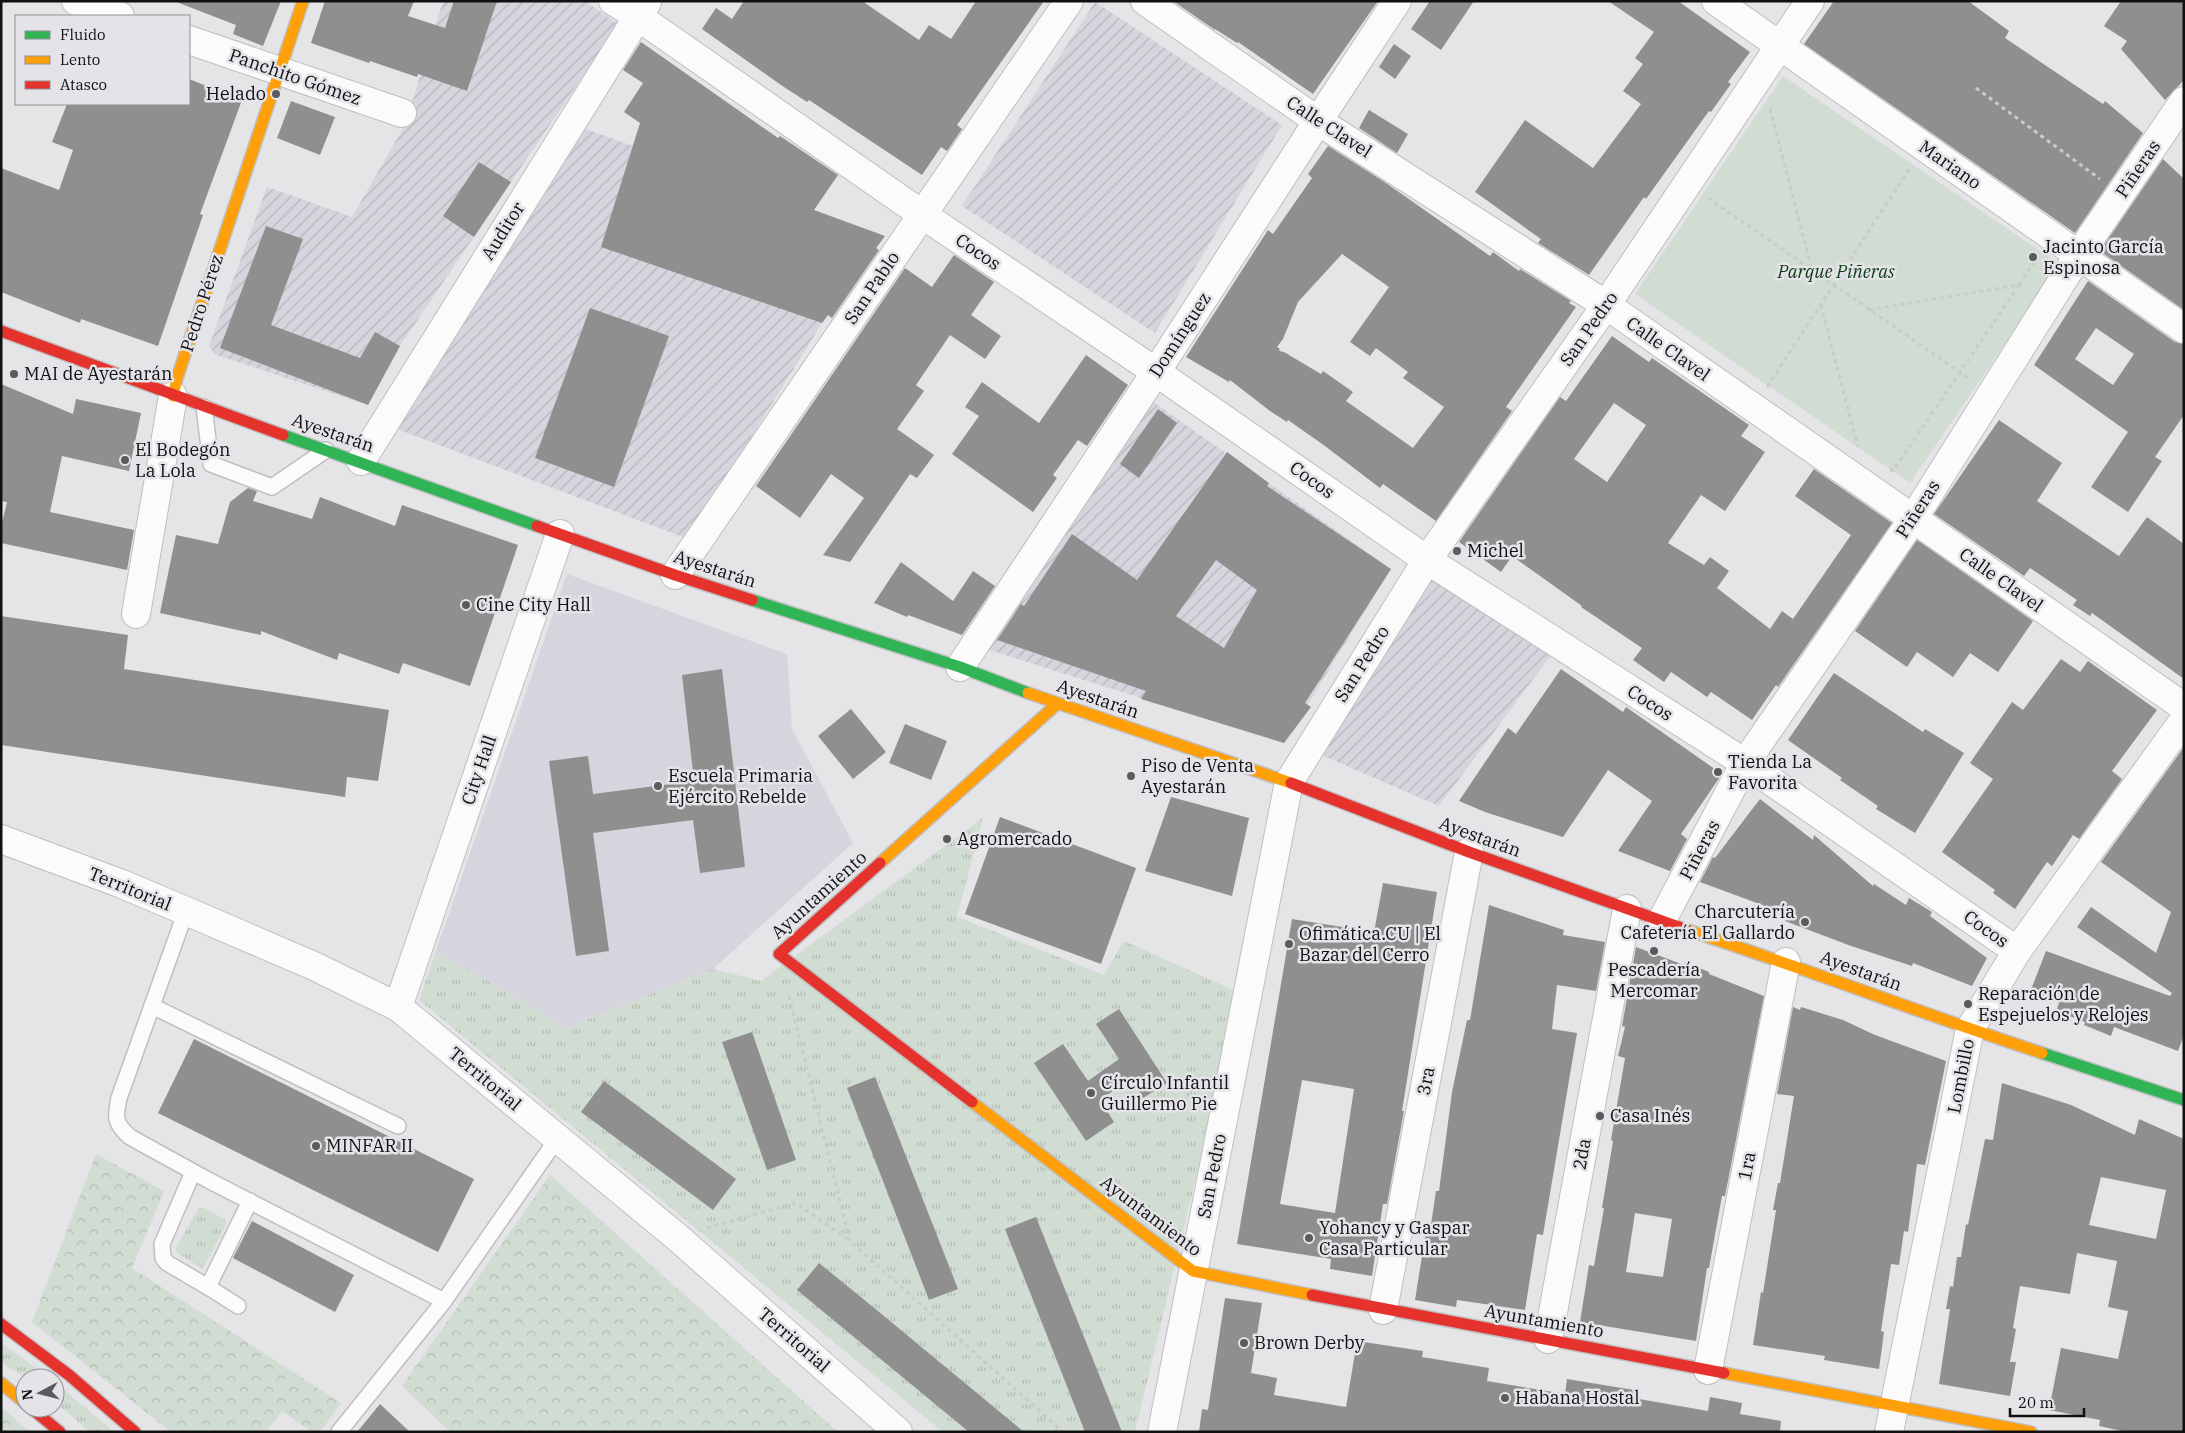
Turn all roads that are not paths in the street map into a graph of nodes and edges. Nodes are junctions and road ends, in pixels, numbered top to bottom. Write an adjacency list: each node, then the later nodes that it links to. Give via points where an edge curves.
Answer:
1 (76, 1): 10 (street)
2 (303, 1): 13 (main road, Pedro Pérez)
3 (613, 1): 9 (street, Cocos)
4 (1069, 1): 17 (street, San Pablo)
5 (1145, 1): 16 (street, Calle Clavel)
6 (1397, 1): 16 (street, Domínguez)
7 (1716, 1): 12 (street, Mariano)
8 (1810, 1): 12 (street, San Pedro)
9 (642, 9): 17 (street, Cocos); 26 (street, Auditor)
10 (117, 15)
11 (190, 40): 13 (street, Panchito Gómez)
12 (1780, 46): 18 (street, Mariano); 19 (street, San Pedro)
13 (278, 71): 15 (street, Panchito Gómez); 23 (main road, Pedro Pérez)
14 (2184, 101): 18 (street, Piñeras)
15 (402, 113)
16 (1318, 121): 19 (street, Calle Clavel); 22 (street, Domínguez)
17 (922, 215): 22 (street, Cocos); 30 (street, San Pablo)
18 (2078, 256): 20 (street, Mariano); 27 (street, Piñeras)
19 (1606, 305): 27 (street, Calle Clavel); 29 (street, San Pedro)
20 (2184, 329)
21 (1, 331): 23 (main road, Ayestarán)
22 (1156, 372): 29 (street, Cocos); 32 (street, Domínguez)
23 (173, 396): 24 (main road, Ayestarán); 31 (street, Pedro Pérez)
24 (204, 407): 25 (main road, Ayestarán); 25 (lane, via 211,464 272,487)
25 (326, 450): 26 (main road, Ayestarán)
26 (361, 461): 28 (main road, Ayestarán)
27 (1913, 518): 34 (street, Calle Clavel); 36 (street, Piñeras)
28 (560, 534): 30 (main road, Ayestarán); 46 (street, City Hall)
29 (1426, 560): 36 (street, Cocos); 37 (street, San Pedro)
30 (675, 575): 32 (main road, Ayestarán)
31 (136, 614)
32 (960, 668): 33 (main road, Ayestarán)
33 (1057, 704): 37 (main road, Ayestarán); 53 (main road, Ayuntamiento, via 779,954)
34 (2184, 707)
35 (2184, 720): 43 (street, Lombillo)
36 (1745, 763): 42 (street, Piñeras); 43 (street, Cocos)
37 (1289, 782): 39 (main road, Ayestarán); 53 (street, San Pedro)
38 (1, 839): 41 (street, Territorial)
39 (1468, 852): 40 (main road, Ayestarán); 57 (street, 3ra)
40 (1627, 909): 42 (main road, Ayestarán); 59 (street, 2da)
41 (186, 911): 45 (lane); 46 (street, Territorial, via 314,966)
42 (1661, 922): 44 (main road, Ayestarán)
43 (2017, 951): 47 (street, Lombillo)
44 (1786, 962): 47 (main road, Ayestarán); 60 (street, 1ra)
45 (152, 1006): 49 (lane); 51 (lane, via 115,1116 120,1128 130,1137)
46 (398, 1007): 50 (street, Territorial)
47 (1970, 1029): 48 (main road, Ayestarán); 64 (street, Lombillo)
48 (2184, 1100)
49 (398, 1126)
50 (557, 1139): 55 (lane); 68 (street, Territorial, via 677,1237)
51 (193, 1172): 52 (lane); 54 (lane, via 162,1244 162,1252 167,1263)
52 (250, 1201): 54 (lane); 55 (lane)
53 (1193, 1271): 57 (main road, Ayuntamiento); 69 (street, San Pedro)
54 (208, 1287): 56 (lane)
55 (444, 1301): 67 (lane)
56 (238, 1306)
57 (1383, 1310): 59 (main road, Ayuntamiento)
58 (1, 1324): 66 (main road, via 69,1375)
59 (1548, 1339): 60 (main road, Ayuntamiento)
60 (1708, 1370): 64 (main road, Ayuntamiento)
61 (1, 1383): 62 (main road)
62 (15, 1395)
63 (44, 1418): 65 (main road)
64 (1891, 1419): 70 (main road, Ayuntamiento)
65 (60, 1432)
66 (135, 1432)
67 (339, 1432)
68 (898, 1432)
69 (1162, 1432)
70 (2031, 1432)

